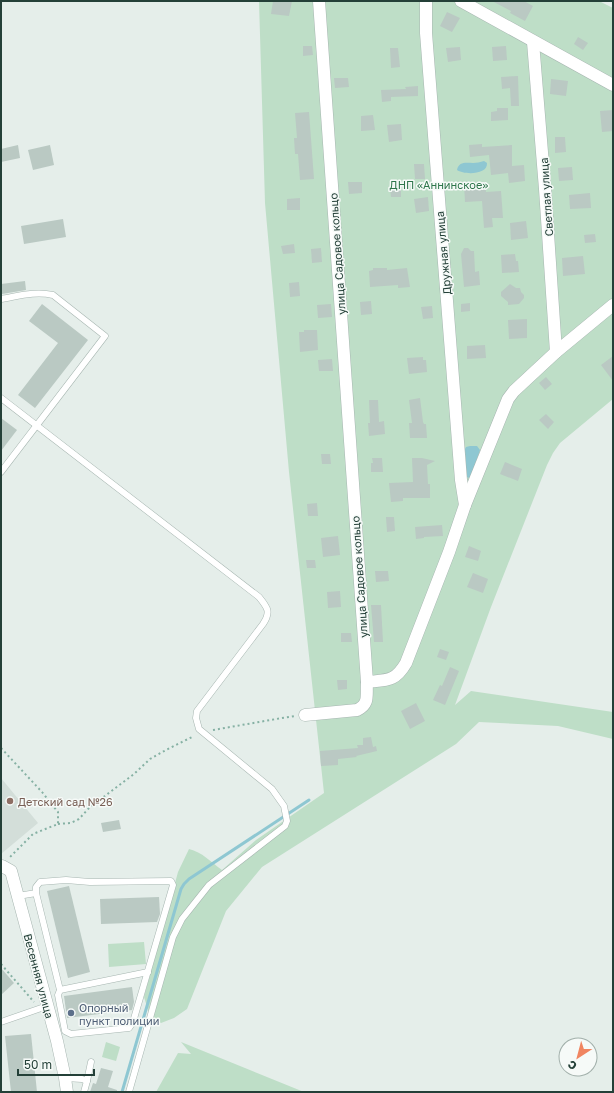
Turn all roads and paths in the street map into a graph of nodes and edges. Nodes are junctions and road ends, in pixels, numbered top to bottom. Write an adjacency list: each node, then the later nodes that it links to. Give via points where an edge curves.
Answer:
1 (319, 1): 13 (street, улица Садовое кольцо)
2 (426, 1): 12 (street, Дружная улица, via 426,33 439,208)
3 (461, 1): 4 (street)
4 (533, 42): 5 (street); 8 (street, Светлая улица)
5 (613, 85)
6 (1, 299): 10 (lane, via 35,293 52,295 105,336)
7 (613, 305): 8 (street)
8 (556, 352): 12 (street, via 508,399)
9 (1, 398): 10 (lane)
10 (37, 425): 11 (lane); 15 (lane, via 259,597 267,606 267,619 197,711 197,724)
11 (1, 472)
12 (465, 505): 13 (street, via 403,670 389,680)
13 (366, 682): 14 (street, улица Садовое кольцо, via 365,706 357,710)
14 (305, 715): 15 (path)
15 (202, 732): 17 (path, via 150,760 89,808 79,819 71,823); 32 (lane, via 272,789 284,806 287,821 209,885 182,918 173,937)
16 (1, 748): 17 (path, via 58,812)
17 (58, 824): 18 (path, via 34,834)
18 (2, 866): 20 (street, Весенняя улица, via 11,871)
19 (36, 893): 20 (lane); 22 (lane, via 36,887 40,882 171,881 173,885); 23 (lane)
20 (18, 896): 25 (street, Весенняя улица)
21 (1, 964): 24 (path)
22 (148, 972): 23 (lane); 23 (lane, via 133,1022 128,1028 71,1034 65,1030 58,995)
23 (60, 990)
24 (31, 998)
25 (48, 1006): 26 (lane); 28 (street, Весенняя улица)
26 (1, 1022)
27 (91, 1062): 29 (lane)
28 (65, 1078): 29 (lane); 30 (street, Весенняя улица)
29 (87, 1080): 31 (lane)
30 (67, 1092)
31 (84, 1092)
32 (129, 1092)

